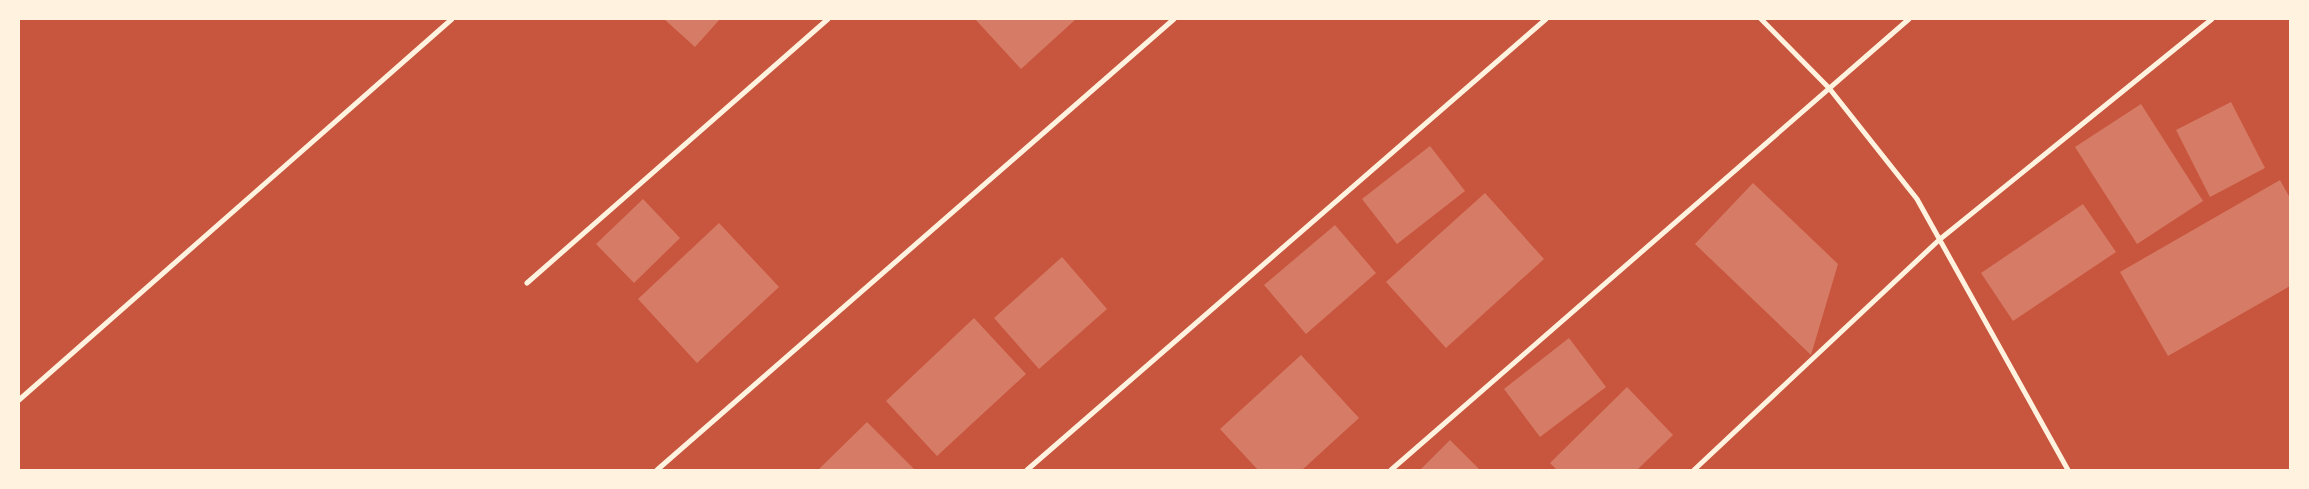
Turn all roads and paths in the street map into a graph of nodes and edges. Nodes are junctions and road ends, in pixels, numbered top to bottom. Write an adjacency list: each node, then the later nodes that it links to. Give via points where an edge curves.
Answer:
1 (452, 19): 11 (street)
2 (828, 19): 10 (street)
3 (1174, 19): 12 (street)
4 (1546, 19): 13 (street)
5 (1761, 19): 8 (street)
6 (1910, 19): 8 (street)
7 (2212, 19): 9 (street)
8 (1829, 88): 9 (street, via 1917,199); 14 (street)
9 (1939, 240): 15 (street); 16 (street)
10 (527, 283)
11 (19, 400)
12 (657, 470)
13 (1027, 470)
14 (1391, 470)
15 (1694, 470)
16 (2068, 470)

